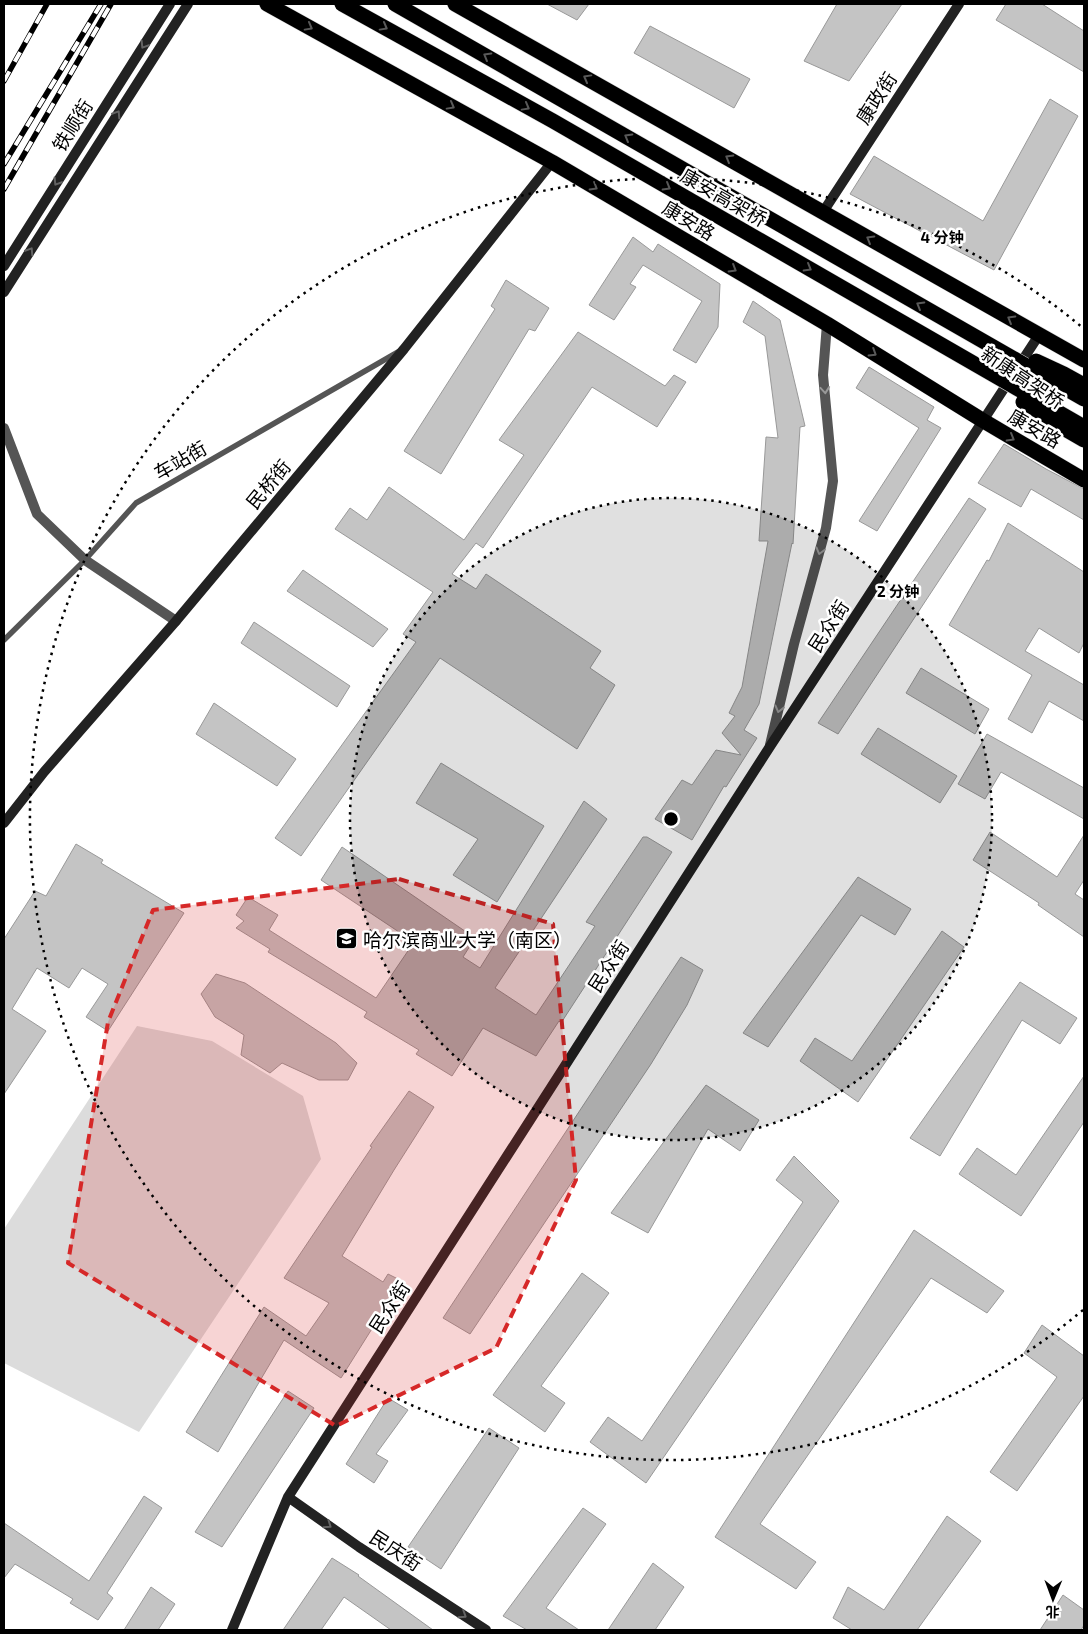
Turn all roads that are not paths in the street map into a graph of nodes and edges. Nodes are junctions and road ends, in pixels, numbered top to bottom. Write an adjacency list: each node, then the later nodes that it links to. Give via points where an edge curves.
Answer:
1 (170, 4): 10 (main road, 铁顺街, one-way to 10)
2 (188, 4): 11 (main road, one-way to 2)
3 (267, 4): 8 (highway, 康安路, one-way to 8)
4 (342, 4): 15 (highway, 康安高架桥, one-way to 15, bridge)
5 (395, 4): 13 (highway, 康安高架桥, one-way to 5, bridge)
6 (455, 4): 9 (highway, one-way to 6)
7 (958, 4): 9 (main road, 康政街)
8 (552, 162): 12 (highway, 康安路, one-way to 12); 16 (main road, 民桥街)
9 (823, 212): 14 (highway, one-way to 9)
10 (4, 266)
11 (4, 292)
12 (826, 324): 20 (highway, 康安路, one-way to 20); 28 (street, one-way to 28, via 824,375 833,481 826,528)
13 (952, 324): 18 (highway, bridge); 19 (highway, 康安高架桥, bridge)
14 (1039, 334): 17 (highway); 20 (main road, 民众街)
15 (940, 344): 21 (highway, 康安高架桥, bridge); 23 (highway, 新康高架桥, bridge, via 1046,418)
16 (404, 349): 25 (lane, 车站街, via 136,503); 26 (main road, 民桥街)
17 (1084, 360)
18 (1084, 386)
19 (1084, 399)
20 (982, 420): 24 (highway, 康安路, one-way to 24); 28 (main road, 民众街)
21 (1084, 427)
22 (4, 428): 25 (street, via 37,514)
23 (1084, 440)
24 (1084, 480)
25 (85, 560): 26 (street); 27 (lane, 车站街)
26 (176, 621): 29 (main road, 民桥街, via 44,772)
27 (4, 640)
28 (769, 748): 30 (main road, 民众街)
29 (4, 823)
30 (288, 1497): 31 (main road, 民众街); 32 (main road, 民庆街, one-way to 32)
31 (232, 1630)
32 (486, 1630)

